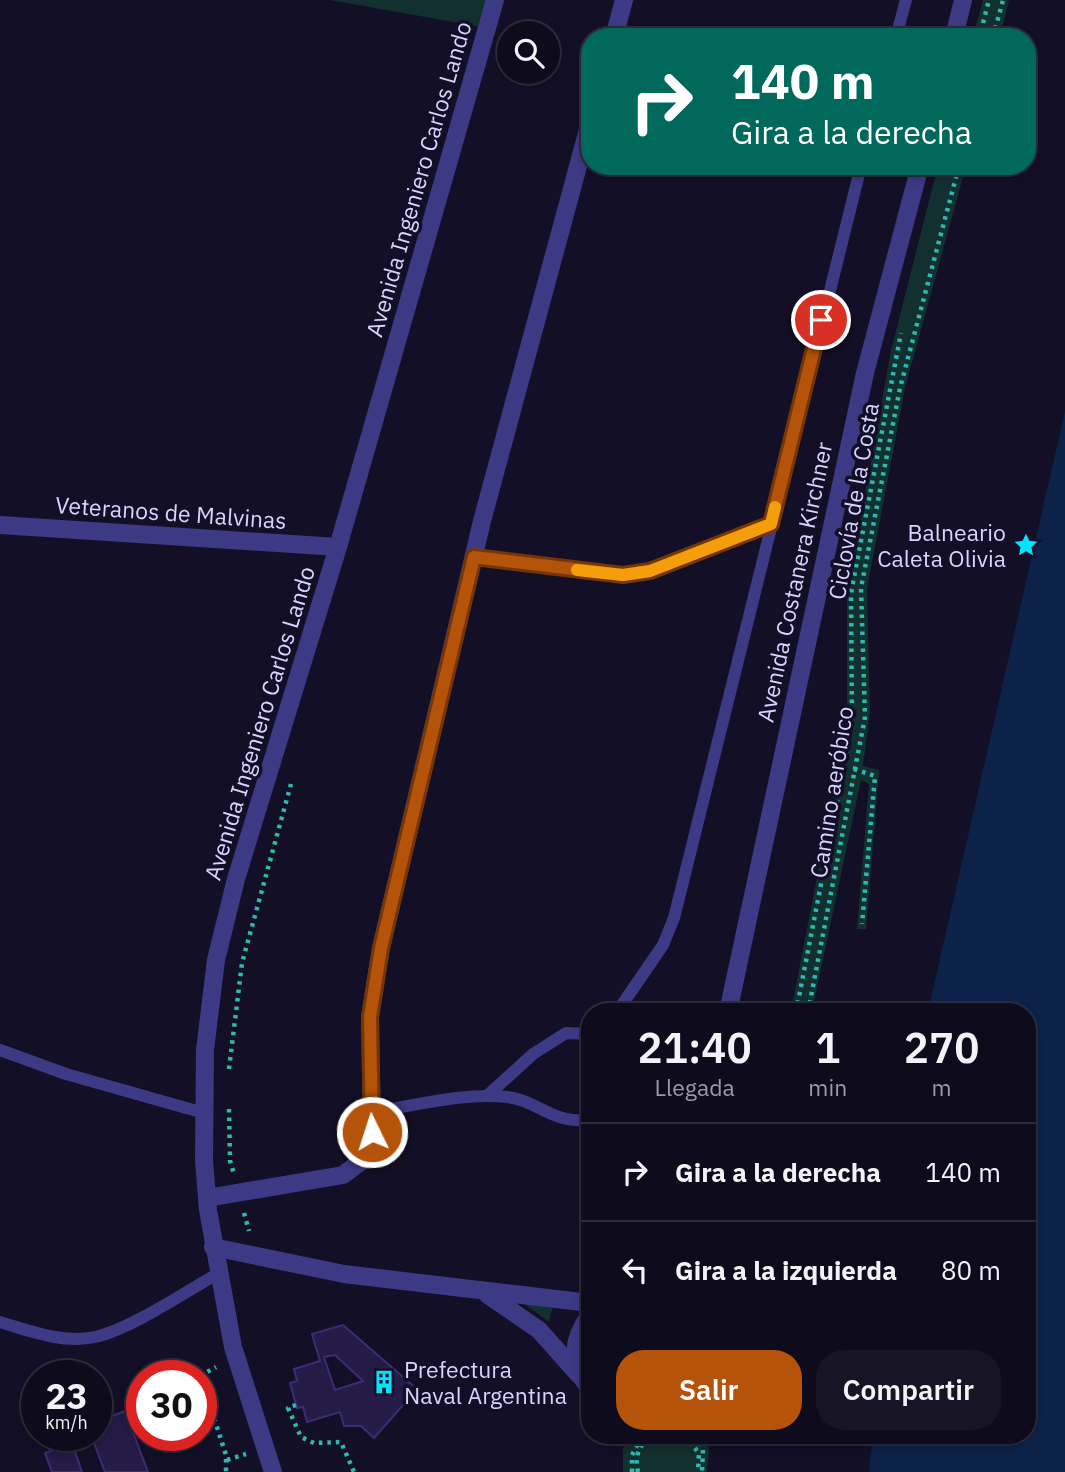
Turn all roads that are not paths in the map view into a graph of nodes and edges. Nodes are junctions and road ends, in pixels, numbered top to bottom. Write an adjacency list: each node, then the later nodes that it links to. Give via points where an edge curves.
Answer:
1 (495, 0): 13 (street, Avenida Ingeniero Carlos Lando)
2 (624, 0): 5 (street)
3 (906, 0): 6 (lane)
4 (963, 0): 7 (street)
5 (616, 28)
6 (898, 28)
7 (956, 28)
8 (581, 156): 14 (street)
9 (859, 175): 11 (lane)
10 (918, 175): 16 (street, Avenida Costanera Kirchner, via 864,373)
11 (771, 524): 14 (lane, via 650,571 623,575); 15 (lane, via 674,918 663,945)
12 (0, 525): 13 (street, Veteranos de Malvinas)
13 (338, 547): 21 (street, Avenida Ingeniero Carlos Lando, via 236,879 216,960 205,1050)
14 (474, 557): 20 (street, via 381,948 370,1017)
15 (623, 1003)
16 (730, 1003)
17 (581, 1034): 19 (lane, via 566,1033 533,1054)
18 (0, 1050): 21 (lane)
19 (488, 1096): 20 (lane); 22 (lane, via 512,1098 543,1113)
20 (371, 1112): 23 (street, via 367,1157 343,1175)
21 (204, 1113): 23 (street, Avenida Ingeniero Carlos Lando)
22 (581, 1121)
23 (207, 1198): 24 (street, Avenida Ingeniero Carlos Lando)
24 (214, 1247): 25 (street, Avenida Ingeniero Carlos Lando); 26 (street, via 251,1257)
25 (219, 1273): 28 (lane, via 94,1338 43,1335); 32 (street, Avenida Ingeniero Carlos Lando, via 233,1348)
26 (478, 1292): 27 (street); 31 (street, via 498,1299 539,1330)
27 (581, 1302)
28 (0, 1322)
29 (581, 1332): 30 (street, via 575,1343)
30 (581, 1369)
31 (581, 1379)
32 (273, 1472)

